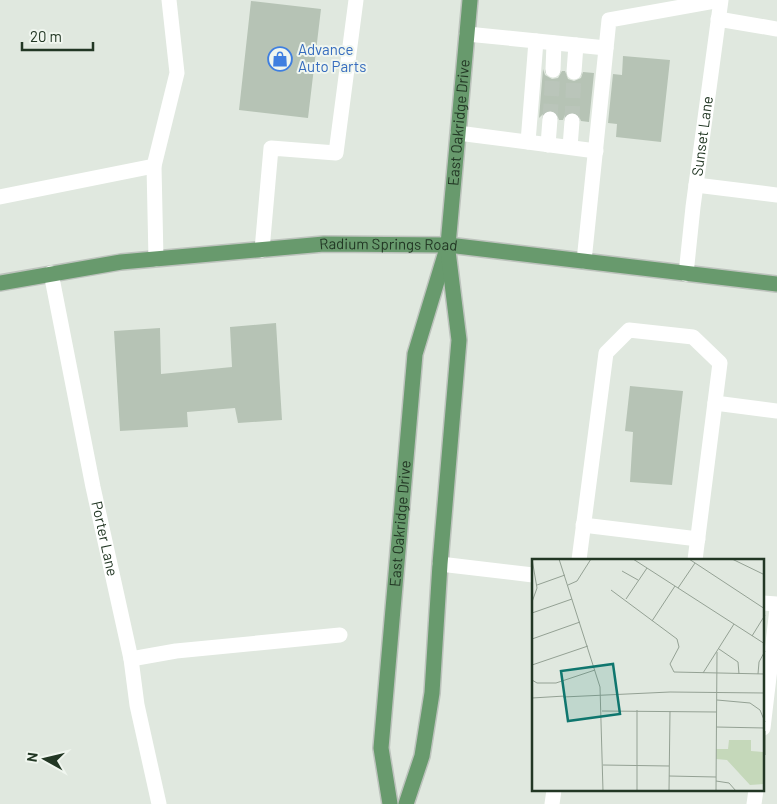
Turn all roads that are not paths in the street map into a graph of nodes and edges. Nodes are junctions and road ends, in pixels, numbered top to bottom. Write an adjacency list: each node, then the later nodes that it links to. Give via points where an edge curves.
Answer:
1 (169, 0): 21 (street, via 177,72)
2 (356, 0): 26 (street, via 336,153 271,148)
3 (470, 0): 7 (main road, East Oakridge Drive)
4 (720, 0): 5 (street, Sunset Lane); 11 (street, via 609,20)
5 (718, 19): 6 (street); 22 (street, Sunset Lane)
6 (777, 29)
7 (467, 34): 8 (street); 16 (main road, East Oakridge Drive)
8 (536, 41): 9 (street); 17 (street)
9 (554, 43): 10 (street); 12 (street)
10 (576, 45): 11 (street); 13 (street)
11 (606, 48): 20 (street)
12 (552, 70)
13 (574, 72)
14 (550, 119): 18 (street)
15 (572, 121): 19 (street)
16 (458, 133): 17 (street); 25 (main road, East Oakridge Drive)
17 (528, 142): 18 (street)
18 (548, 145): 19 (street)
19 (570, 148): 20 (street)
20 (596, 151): 28 (street)
21 (154, 166): 24 (street); 27 (street)
22 (696, 185): 23 (street); 30 (street, Sunset Lane)
23 (777, 195)
24 (0, 197)
25 (448, 245): 26 (main road, Radium Springs Road, via 324,244); 28 (main road, Radium Springs Road); 39 (main road, East Oakridge Drive, via 459,340); 48 (main road, East Oakridge Drive, via 415,354 381,748)
26 (262, 250): 27 (main road, Radium Springs Road)
27 (156, 259): 29 (main road, Radium Springs Road)
28 (584, 261): 30 (main road, Radium Springs Road)
29 (51, 273): 31 (main road, Radium Springs Road); 45 (street, Porter Lane, via 93,487)
30 (686, 274): 32 (main road, Radium Springs Road)
31 (0, 283)
32 (777, 284)
33 (715, 403): 34 (street); 35 (street, via 720,363 693,337 629,330 606,353); 36 (street)
34 (777, 411)
35 (583, 525): 36 (street); 37 (street)
36 (698, 539): 38 (street)
37 (579, 559)
38 (695, 559)
39 (440, 564): 40 (street); 49 (main road, East Oakridge Drive, via 432,693 422,756)
40 (532, 575)
41 (764, 603): 42 (street)
42 (777, 604)
43 (777, 609): 46 (street)
44 (340, 635): 45 (street, via 176,650)
45 (132, 659): 47 (street, Porter Lane, via 137,705)
46 (764, 720)
47 (159, 804)
48 (390, 804)
49 (406, 804)

